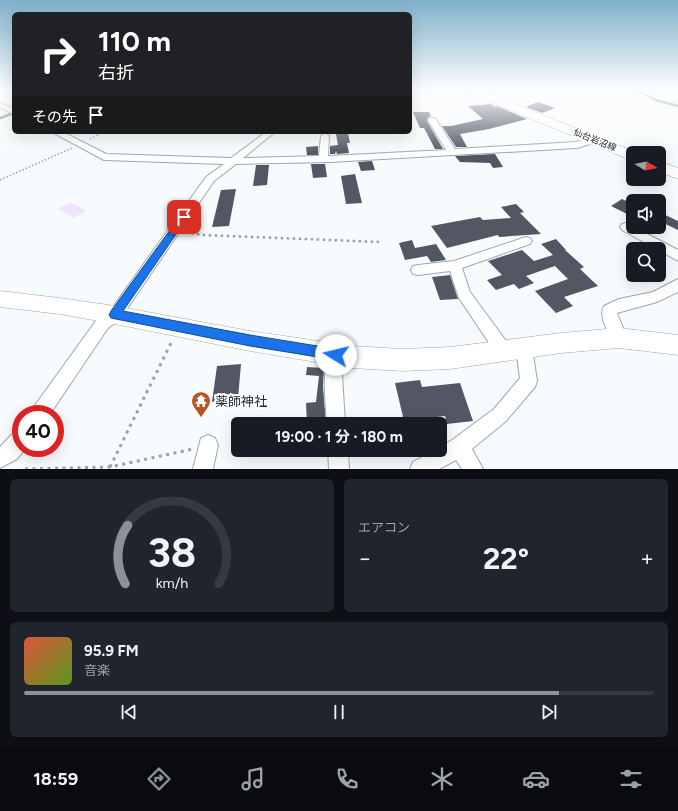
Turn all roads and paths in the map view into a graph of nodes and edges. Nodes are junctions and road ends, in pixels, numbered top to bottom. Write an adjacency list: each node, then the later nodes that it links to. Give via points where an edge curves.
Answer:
1 (522, 111): 7 (main road, 仙台岩沼線)
2 (432, 120): 9 (street)
3 (60, 134): 8 (street)
4 (100, 134): 8 (path)
5 (268, 134): 12 (street)
6 (325, 136): 11 (street)
7 (594, 140): 9 (street, via 577,145); 10 (main road, 仙台岩沼線)
8 (82, 144): 12 (street, via 104,156); 15 (path)
9 (452, 152): 11 (street)
10 (626, 153)
11 (323, 159): 12 (street)
12 (233, 161): 16 (street, via 210,179)
13 (666, 169): 14 (main road)
14 (678, 174)
15 (0, 180)
16 (175, 230): 19 (path, via 203,235); 25 (street)
17 (639, 234): 20 (street)
18 (526, 241): 21 (street)
19 (380, 242)
20 (678, 256)
21 (455, 266): 22 (street); 29 (street, via 464,294)
22 (418, 270)
23 (678, 284): 26 (street, via 655,297 618,304 609,310)
24 (0, 299): 25 (street)
25 (115, 315): 30 (street); 31 (street, via 103,323)
26 (619, 338): 28 (street); 29 (street)
27 (171, 343): 38 (path)
28 (678, 344)
29 (514, 349): 30 (street, via 450,358 403,360); 34 (street, via 529,381 500,415)
30 (336, 355): 32 (street)
31 (45, 405)
32 (336, 417)
33 (208, 445): 38 (path); 40 (street)
34 (459, 447): 42 (street); 43 (street)
35 (12, 450): 37 (street)
36 (338, 457): 41 (street)
37 (0, 458)
38 (110, 467): 39 (path)
39 (25, 469)
40 (203, 469)
41 (339, 469)
42 (420, 469)
43 (473, 469)

